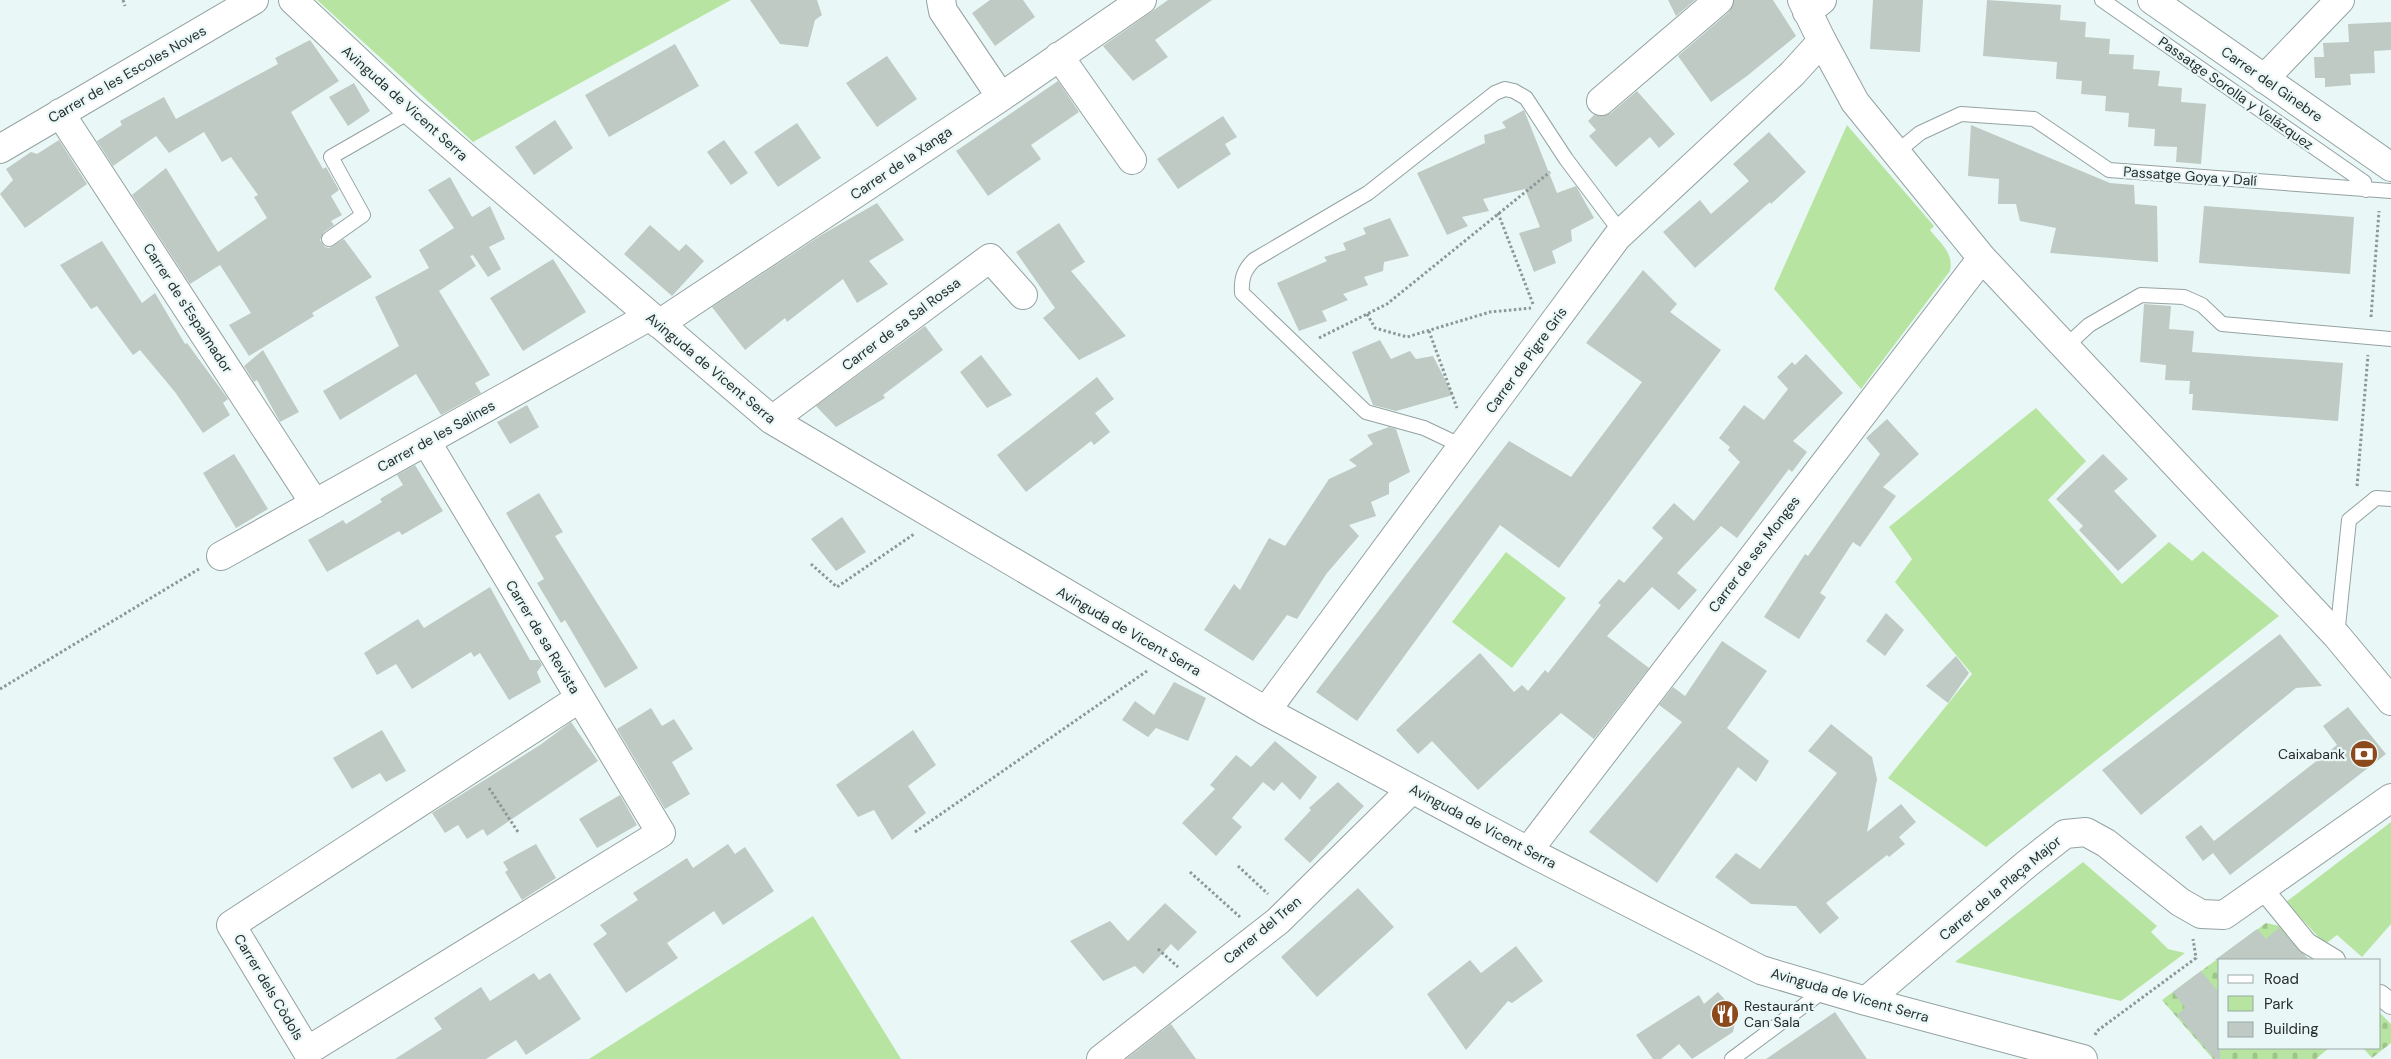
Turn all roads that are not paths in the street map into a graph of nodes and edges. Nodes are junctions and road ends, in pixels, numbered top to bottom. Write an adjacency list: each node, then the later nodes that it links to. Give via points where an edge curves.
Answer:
1 (254, 0): 16 (street, Carrer de les Escoles Noves)
2 (293, 0): 15 (street, Avinguda de Vicent Serra)
3 (941, 0): 13 (street, via 943,11)
4 (1142, 0): 11 (street, Carrer de la Xanga)
5 (1719, 0): 14 (street)
6 (2102, 0): 21 (lane, Passatge Sorolla y Velázquez, via 2364,182)
7 (2152, 0): 12 (street, Carrer del Ginebre)
8 (2340, 0): 12 (street)
9 (1810, 4): 10 (street)
10 (1822, 41): 18 (street, via 1855,102); 23 (street, Carrer de Pigre Gris, via 1792,74)
11 (1059, 56): 13 (street, Carrer de la Xanga); 19 (street)
12 (2264, 79): 20 (street, Carrer del Ginebre)
13 (1001, 97): 27 (street, Carrer de la Xanga)
14 (1601, 101)
15 (411, 111): 24 (lane, via 331,157 363,215); 27 (street, Avinguda de Vicent Serra)
16 (60, 113): 17 (street, Carrer de les Escoles Noves); 34 (street, Carrer de s'Espalmador)
17 (0, 148)
18 (1897, 152): 21 (lane, Passatge Goya y Dalí, via 1920,133 1961,114 2034,119 2109,170); 25 (street)
19 (1132, 160)
20 (2391, 168)
21 (2366, 190): 22 (lane, Passatge Goya y Dalí)
22 (2391, 191)
23 (1617, 237): 31 (street, Carrer de Pigre Gris); 31 (lane, via 1614,223 1526,98 1505,89 1368,193 1254,260 1246,268 1241,280 1242,293 1366,412 1424,428)
24 (329, 239)
25 (1982, 258): 29 (street); 43 (street, Carrer de ses Monges)
26 (1023, 294): 30 (street, Carrer de sa Sal Rossa, via 990,258)
27 (654, 320): 30 (street, Avinguda de Vicent Serra); 32 (street, Carrer de les Salines)
28 (2391, 339): 29 (lane, via 2222,324 2202,305 2184,297 2141,294 2089,325)
29 (2064, 348): 36 (street)
30 (772, 420): 39 (street, Avinguda de Vicent Serra)
31 (1470, 436): 39 (street, Carrer de Pigre Gris)
32 (426, 441): 34 (street, Carrer de les Salines); 37 (street, Carrer de sa Revista)
33 (2391, 499): 36 (lane, via 2376,498 2349,520)
34 (315, 504): 35 (street, Carrer de les Salines)
35 (221, 556)
36 (2337, 636): 38 (street)
37 (580, 698): 42 (street, Carrer de sa Revista); 42 (street, Carrer dels Còdols, via 231,925 308,1051)
38 (2391, 701)
39 (1266, 711): 40 (street, Avinguda de Vicent Serra)
40 (1412, 789): 43 (street, Avinguda de Vicent Serra); 52 (street, Carrer del Tren, via 1287,911)
41 (2391, 798): 44 (street)
42 (660, 834)
43 (1528, 851): 46 (street, Avinguda de Vicent Serra, via 1761,970)
44 (2262, 888): 45 (street, via 2307,943); 48 (street, Carrer de la Plaça Major, via 2224,914 2201,914 2180,902 2106,843 2086,832 2064,834)
45 (2333, 959)
46 (1826, 989): 48 (street, Avinguda de Vicent Serra); 53 (lane)
47 (2381, 996): 49 (street)
48 (1866, 1001): 51 (street, Avinguda de Vicent Serra)
49 (2391, 1004)
50 (2088, 1050): 51 (street, Avinguda de Vicent Serra)
51 (2030, 1052)
52 (1101, 1059)
53 (1732, 1059)

